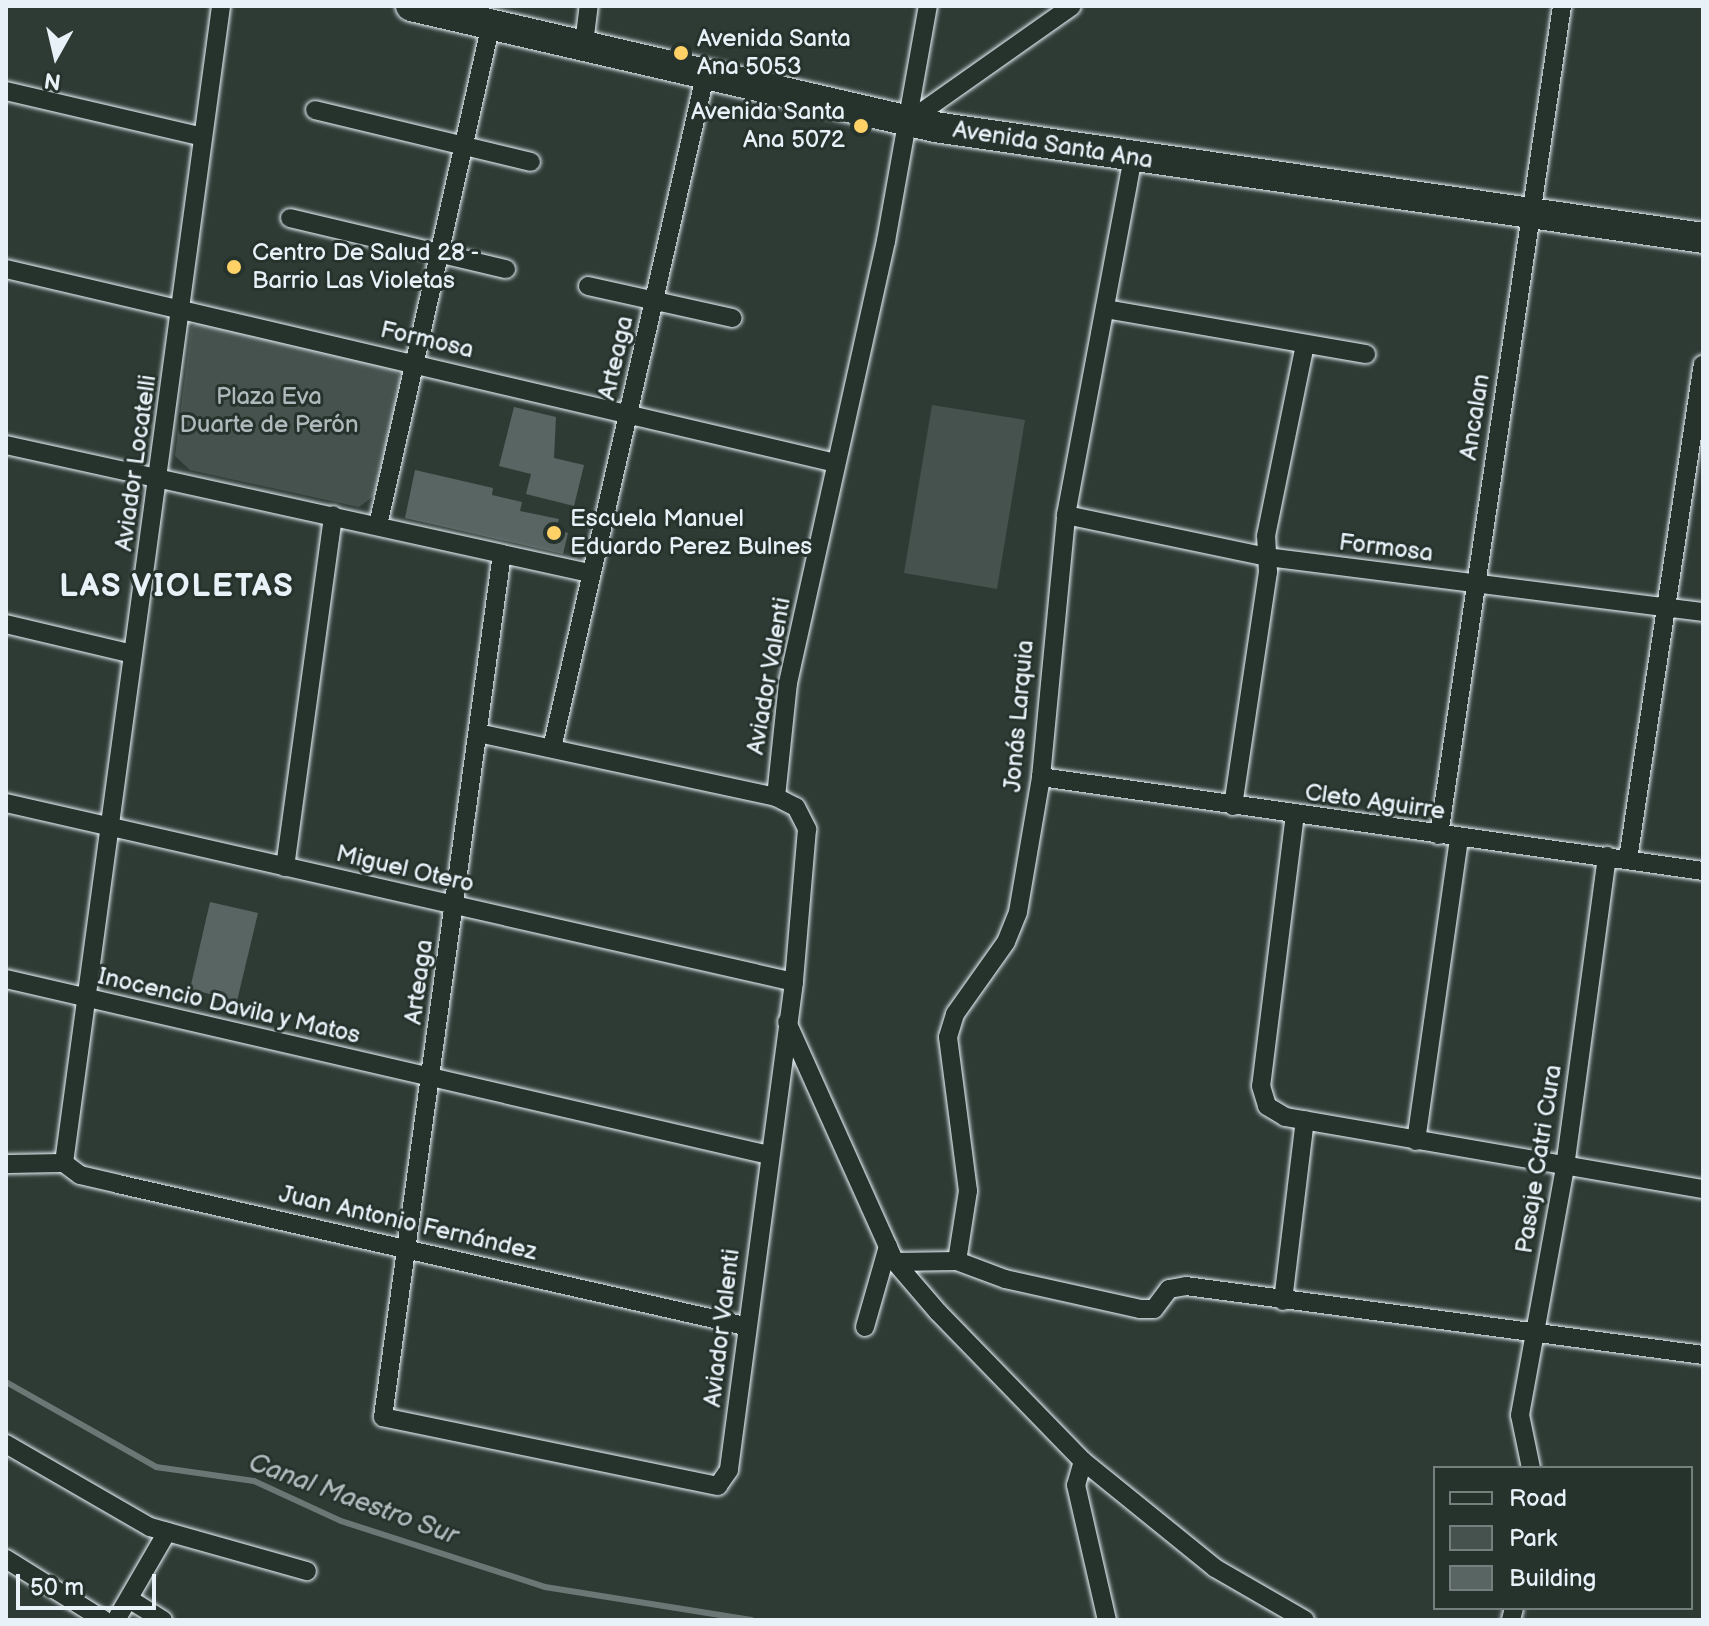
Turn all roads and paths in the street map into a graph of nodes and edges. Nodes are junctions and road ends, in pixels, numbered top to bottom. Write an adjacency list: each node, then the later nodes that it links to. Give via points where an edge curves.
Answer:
1 (221, 6): 13 (street, Aviador Locatelli)
2 (411, 6): 7 (main road, Avenida Santa Ana)
3 (589, 6): 8 (street)
4 (928, 6): 12 (street, Aviador Valenti)
5 (1072, 6): 12 (street)
6 (1562, 6): 17 (street, Ancalan)
7 (491, 24): 8 (main road, Avenida Santa Ana); 14 (street)
8 (584, 44): 9 (main road, Avenida Santa Ana)
9 (706, 72): 12 (main road, Avenida Santa Ana); 24 (street, Arteaga)
10 (6, 91): 13 (street)
11 (315, 110): 14 (street)
12 (909, 121): 15 (main road, Avenida Santa Ana); 34 (street, Aviador Valenti)
13 (199, 136): 25 (street, Aviador Locatelli)
14 (463, 146): 16 (street); 20 (street)
15 (1133, 157): 17 (main road, Avenida Santa Ana); 26 (street, Jonás Larquia)
16 (531, 162)
17 (1530, 215): 19 (main road, Avenida Santa Ana); 42 (street, Ancalan)
18 (290, 218): 20 (street)
19 (1703, 238)
20 (439, 253): 22 (street); 30 (street)
21 (6, 269): 25 (street, Formosa)
22 (506, 269)
23 (588, 286): 24 (street)
24 (653, 300): 27 (street); 32 (street, Arteaga)
25 (180, 309): 30 (street, Formosa); 35 (street, Aviador Locatelli)
26 (1105, 309): 28 (street); 37 (street, Jonás Larquia)
27 (732, 318)
28 (1305, 345): 29 (street); 40 (street)
29 (1366, 354)
30 (415, 362): 32 (street, Formosa); 38 (street)
31 (1703, 365): 43 (street)
32 (628, 413): 34 (street, Formosa); 41 (street, Arteaga)
33 (6, 445): 35 (street)
34 (836, 463): 50 (street, Aviador Valenti, via 788,683)
35 (159, 480): 36 (street); 46 (street, Aviador Locatelli)
36 (333, 515): 38 (street); 59 (street)
37 (1066, 515): 40 (street, Formosa); 49 (street, Jonás Larquia)
38 (378, 525): 39 (street)
39 (502, 554): 41 (street); 47 (street, Arteaga)
40 (1267, 557): 42 (street, Formosa); 52 (street)
41 (589, 573): 48 (street, Arteaga)
42 (1473, 583): 43 (street, Formosa); 55 (street, Ancalan)
43 (1668, 607): 44 (street, Formosa); 58 (street)
44 (1703, 612)
45 (6, 624): 46 (street)
46 (133, 654): 54 (street, Aviador Locatelli)
47 (478, 733): 48 (street); 61 (street, Arteaga)
48 (552, 748): 50 (street)
49 (1041, 777): 52 (street, Cleto Aguirre); 76 (street, Jonás Larquia, via 1013,931 955,1014 948,1037 968,1191)
50 (776, 797): 63 (street, Aviador Valenti, via 796,807 809,841)
51 (6, 803): 54 (street, Miguel Otero)
52 (1233, 806): 53 (street, Cleto Aguirre)
53 (1295, 814): 55 (street, Cleto Aguirre); 67 (street, via 1261,1086 1273,1111)
54 (110, 828): 59 (street, Miguel Otero); 64 (street, Aviador Locatelli)
55 (1439, 835): 56 (street, Cleto Aguirre)
56 (1459, 838): 57 (street, Cleto Aguirre); 68 (street)
57 (1607, 856): 58 (street, Cleto Aguirre); 72 (street, Pasaje Catri Cura)
58 (1628, 859): 60 (street, Cleto Aguirre)
59 (285, 867): 61 (street, Miguel Otero)
60 (1703, 871)
61 (454, 905): 63 (street, Miguel Otero); 66 (street, Arteaga)
62 (6, 979): 64 (street, Inocencio Davila y Matos)
63 (794, 982): 65 (street, Aviador Valenti)
64 (86, 997): 66 (street, Inocencio Davila y Matos); 70 (street, Aviador Locatelli)
65 (787, 1022): 69 (street, Aviador Valenti); 75 (street)
66 (429, 1079): 69 (street, Inocencio Davila y Matos); 74 (street, Arteaga)
67 (1305, 1120): 68 (street); 77 (street)
68 (1416, 1141): 72 (street)
69 (769, 1155): 78 (street, Aviador Valenti)
70 (64, 1163): 71 (street); 74 (street, Juan Antonio Fernández, via 80,1175)
71 (6, 1164)
72 (1565, 1167): 73 (street); 80 (street, Pasaje Catri Cura)
73 (1703, 1189)
74 (403, 1244): 78 (street, Juan Antonio Fernández); 85 (street, Arteaga, via 383,1417)
75 (892, 1254): 76 (street); 79 (street); 83 (street)
76 (957, 1261): 77 (street, via 1005,1279 1140,1309 1154,1309 1169,1289 1186,1286)
77 (1283, 1301): 80 (street)
78 (745, 1326): 85 (street, Aviador Valenti, via 729,1470)
79 (865, 1327)
80 (1534, 1333): 81 (street); 84 (street, Pasaje Catri Cura, via 1520,1415)
81 (1703, 1355)
82 (6, 1444): 86 (street)
83 (1083, 1461): 93 (street, via 1076,1485); 94 (street, via 1215,1568)
84 (1531, 1466)
85 (718, 1486)
86 (167, 1532): 88 (street); 89 (street)
87 (6, 1559): 90 (street)
88 (307, 1571)
89 (129, 1599): 91 (street); 92 (street)
90 (104, 1620)
91 (116, 1620)
92 (163, 1620)
93 (1107, 1620)
94 (1305, 1620)

